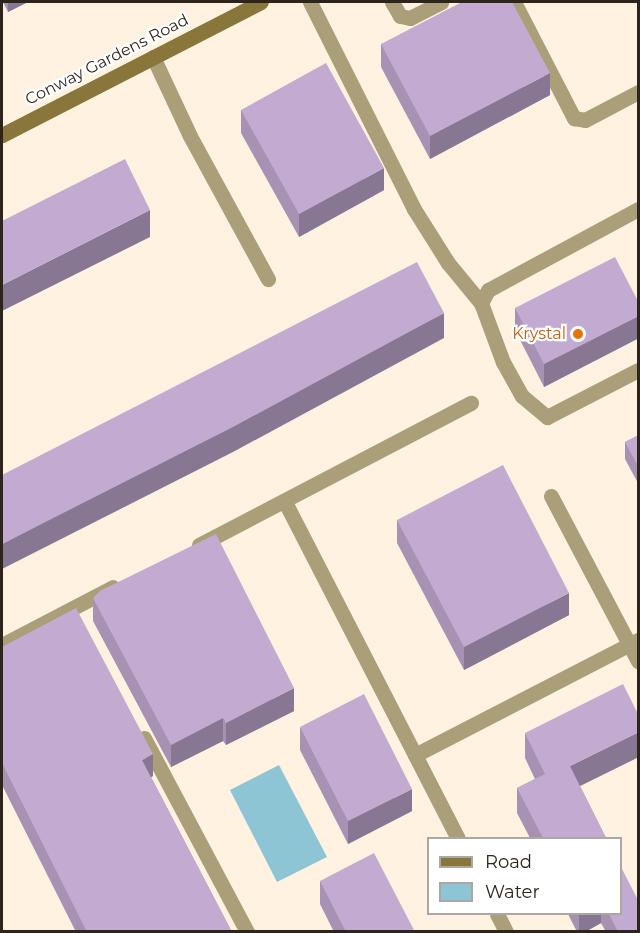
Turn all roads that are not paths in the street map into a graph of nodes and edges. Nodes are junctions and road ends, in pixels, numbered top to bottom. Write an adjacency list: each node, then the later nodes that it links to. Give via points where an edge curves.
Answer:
1 (261, 2): 6 (street, Conway Gardens Road)
2 (310, 2): 11 (lane, via 414,209 448,263)
3 (392, 2): 4 (lane, via 400,16 410,18)
4 (441, 2)
5 (514, 2): 7 (lane, via 574,118 585,120)
6 (153, 57): 8 (street, Conway Gardens Road); 10 (lane, via 190,136)
7 (639, 93)
8 (2, 135)
9 (639, 209): 11 (lane, via 488,290)
10 (268, 279)
11 (481, 303): 12 (lane, via 503,362 522,396 547,417)
12 (639, 369)
13 (471, 403): 15 (lane)
14 (550, 496): 18 (lane)
15 (285, 502): 16 (lane); 22 (lane)
16 (180, 555)
17 (127, 581): 19 (lane, via 77,612)
18 (634, 642): 20 (lane); 22 (lane)
19 (2, 645)
20 (639, 661)
21 (136, 722): 25 (lane)
22 (416, 755): 23 (lane)
23 (458, 837)
24 (498, 915): 26 (lane)
25 (247, 932)
26 (506, 932)

